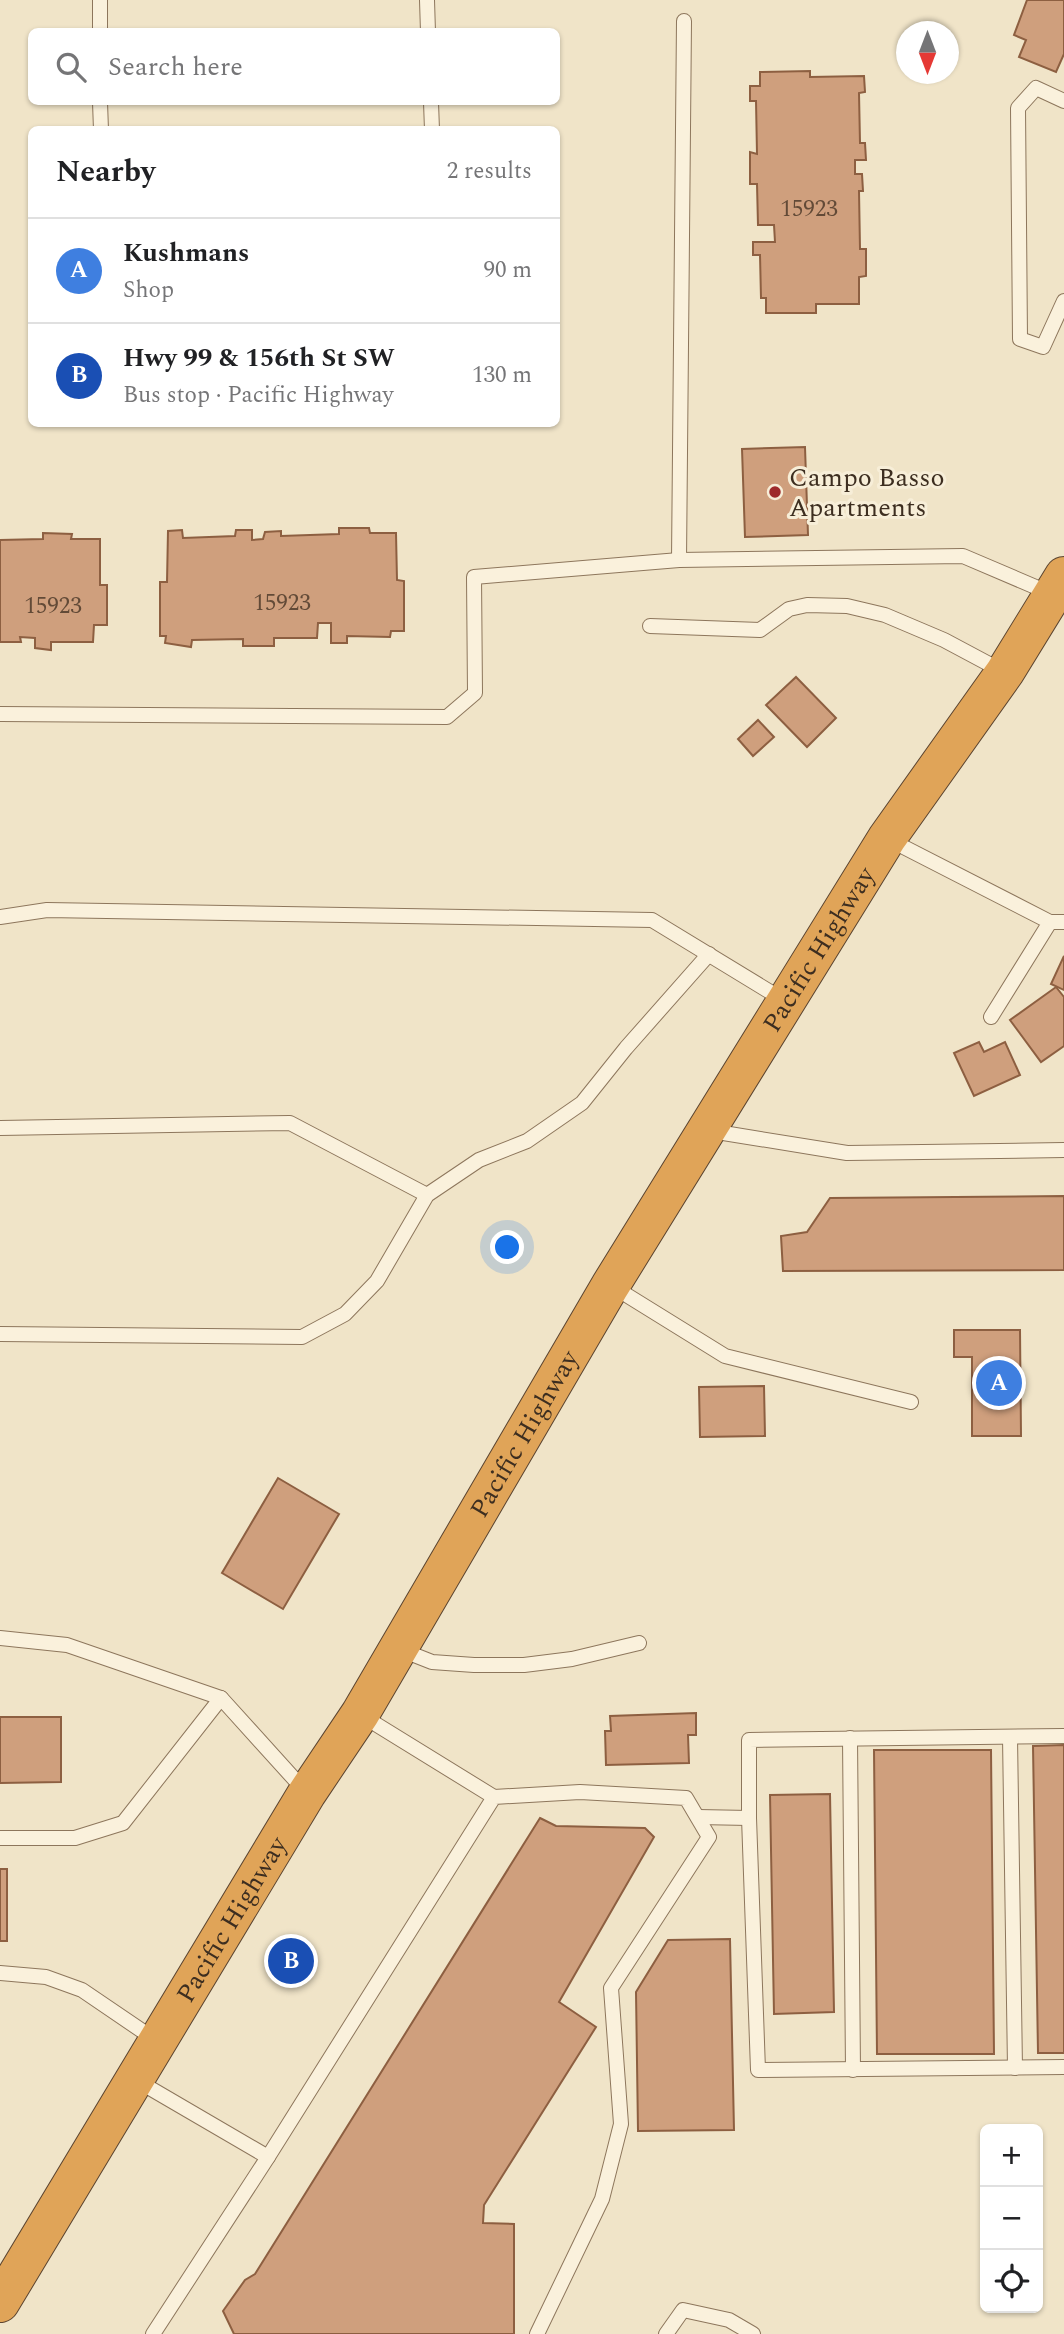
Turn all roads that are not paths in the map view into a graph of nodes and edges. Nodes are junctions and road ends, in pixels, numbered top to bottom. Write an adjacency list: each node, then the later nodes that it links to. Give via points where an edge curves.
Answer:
1 (100, 0): 4 (lane)
2 (427, 0): 5 (lane)
3 (684, 21): 12 (lane)
4 (100, 28)
5 (428, 28)
6 (1064, 101): 11 (lane, via 1036,88 1018,108 1020,339 1043,347)
7 (100, 105): 9 (lane)
8 (431, 105): 10 (lane)
9 (101, 126)
10 (432, 126)
11 (1064, 301)
12 (679, 560): 13 (lane, via 963,556); 16 (lane, via 474,577 475,693 447,717)
13 (1058, 586): 15 (highway, Pacific Highway)
14 (650, 626): 15 (lane, via 760,629 789,609 847,606 886,615)
15 (1005, 672): 17 (highway, Pacific Highway)
16 (0, 714)
17 (887, 838): 19 (lane); 21 (highway, Pacific Highway)
18 (0, 917): 20 (lane, via 47,910 652,920)
19 (1057, 922): 22 (lane)
20 (709, 954): 21 (lane); 26 (lane, via 582,1103 527,1142 479,1160)
21 (786, 1002): 24 (highway, Pacific Highway)
22 (990, 1017)
23 (0, 1128): 26 (lane, via 290,1123)
24 (706, 1130): 25 (lane, via 847,1153); 27 (highway, Pacific Highway)
25 (1064, 1150)
26 (427, 1195): 28 (lane, via 377,1281 345,1314 302,1337)
27 (610, 1286): 29 (lane, via 725,1356); 32 (highway, Pacific Highway)
28 (0, 1334)
29 (911, 1402)
30 (0, 1638): 33 (lane, via 67,1645)
31 (639, 1643): 32 (lane, via 524,1665 432,1662)
32 (398, 1649): 34 (highway, Pacific Highway)
33 (220, 1698): 38 (lane); 42 (lane, via 123,1823 75,1838)
34 (360, 1714): 38 (highway, Pacific Highway); 39 (lane)
35 (1064, 1736): 36 (lane)
36 (1010, 1737): 37 (lane); 46 (lane)
37 (850, 1738): 41 (lane, via 749,1740); 47 (lane)
38 (307, 1793): 44 (highway, Pacific Highway)
39 (494, 1797): 40 (lane, via 580,1792 686,1798); 49 (lane)
40 (698, 1817): 41 (lane); 52 (lane, via 709,1837 611,1988 621,2124 602,2199)
41 (748, 1818): 47 (lane, via 758,2070)
42 (0, 1838)
43 (0, 1973): 44 (lane, via 46,1977 82,1990)
44 (159, 2042): 48 (highway, Pacific Highway)
45 (1064, 2067): 46 (lane)
46 (1015, 2068): 47 (lane)
47 (853, 2070)
48 (136, 2080): 49 (lane); 50 (highway, Pacific Highway)
49 (268, 2157): 51 (lane)
50 (0, 2303)
51 (153, 2334)
52 (537, 2334)
53 (666, 2334): 54 (lane, via 683,2309 729,2320)
54 (752, 2334)

